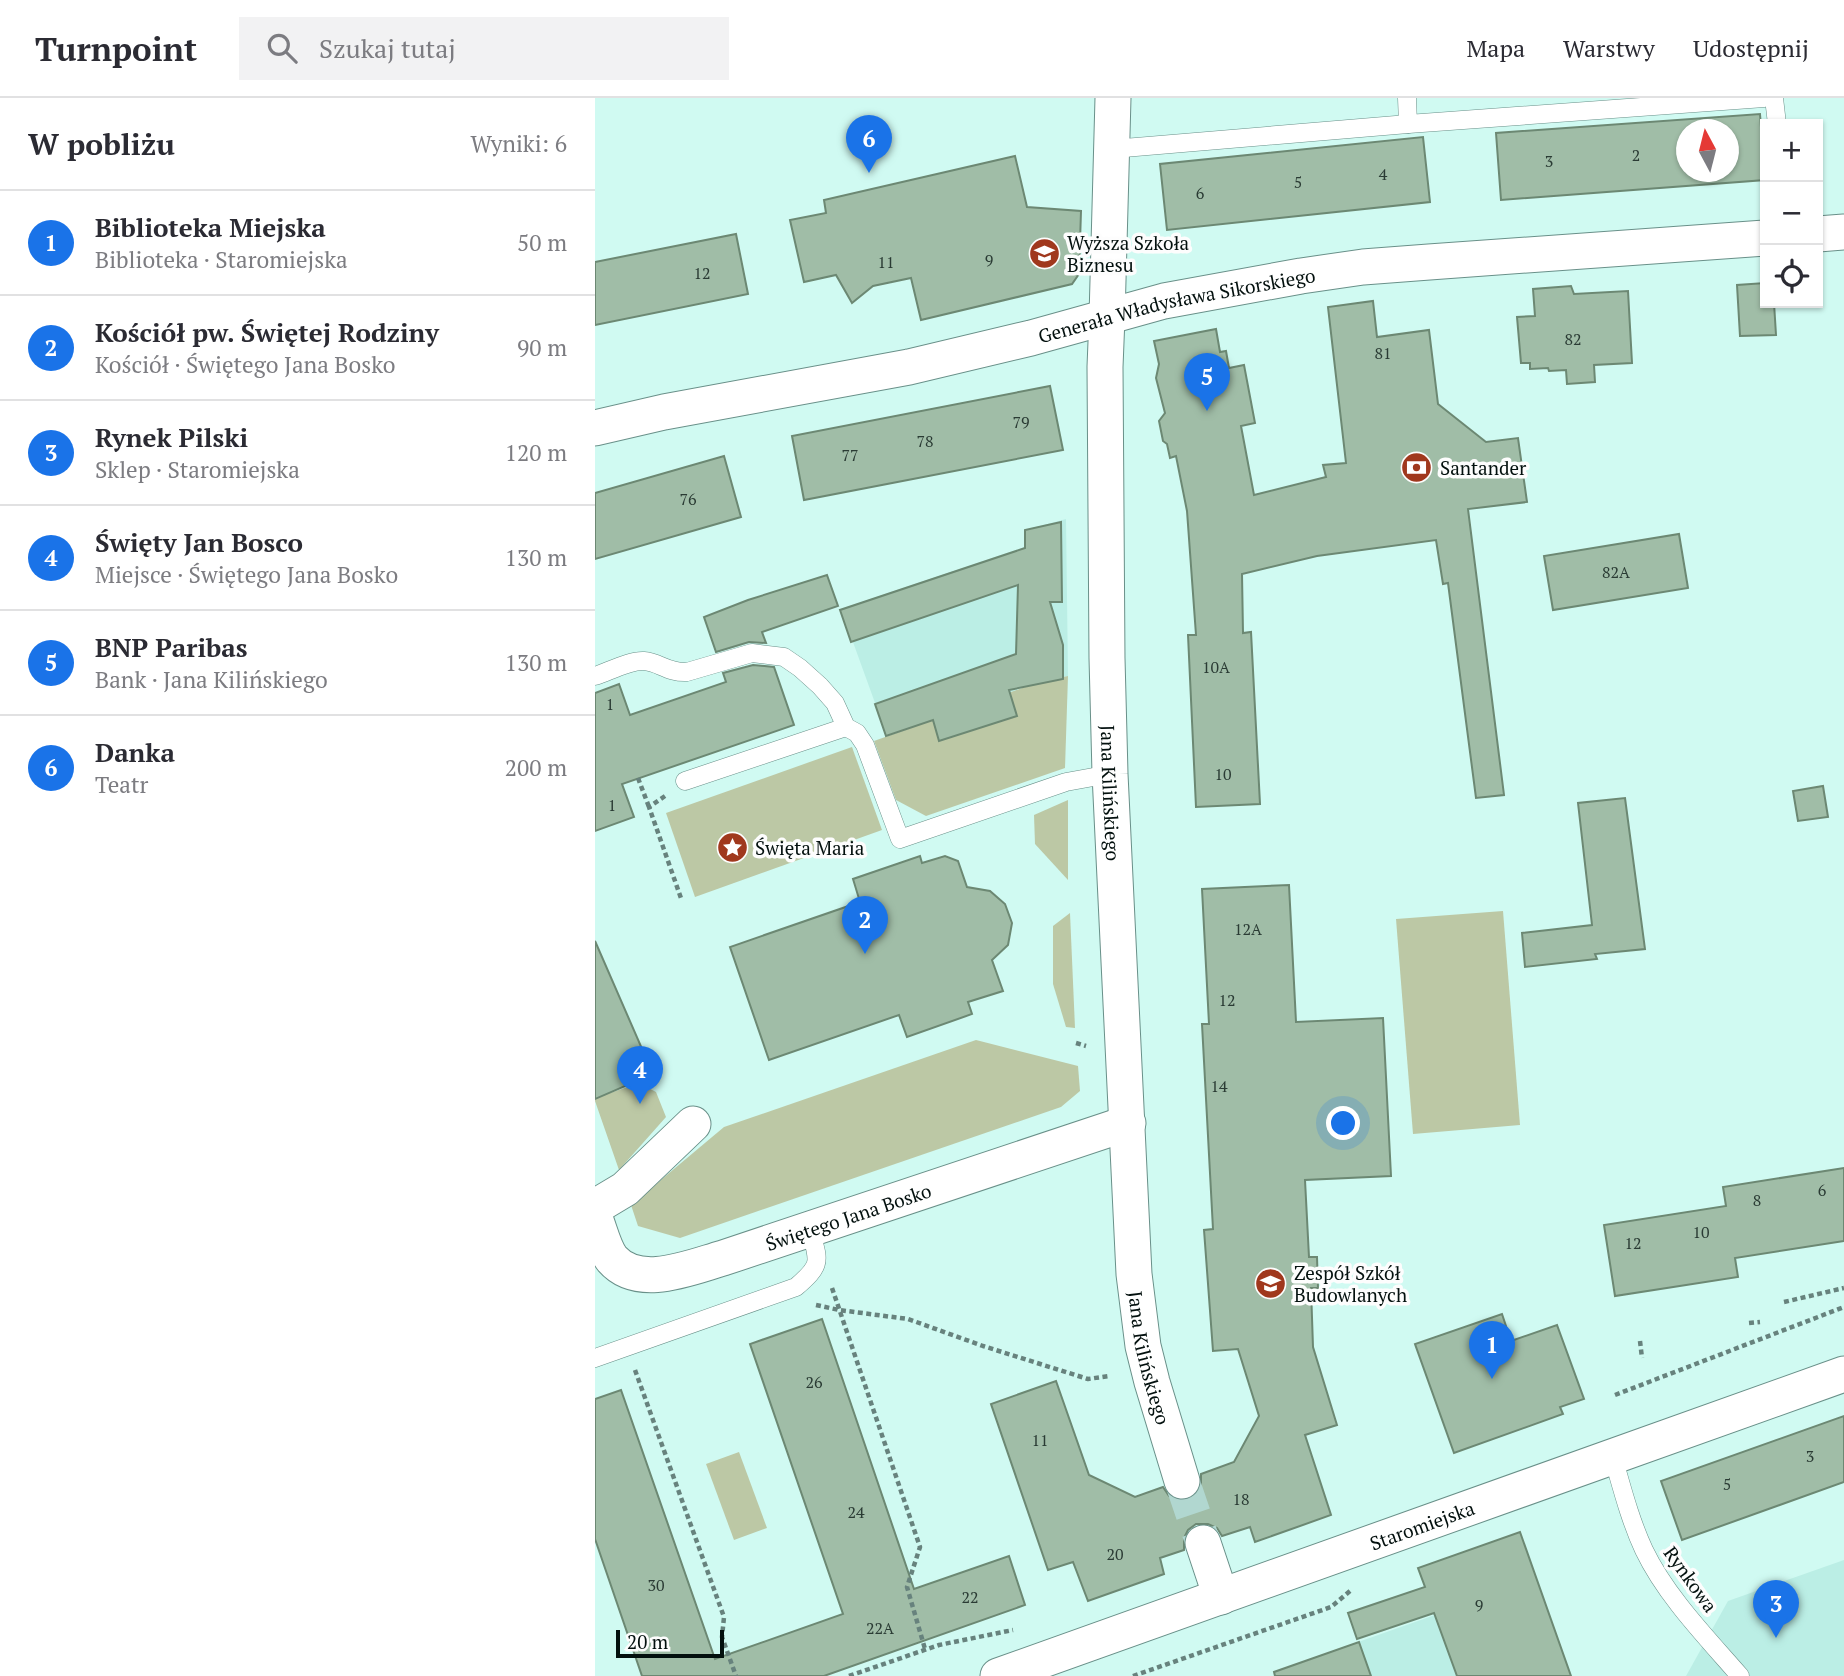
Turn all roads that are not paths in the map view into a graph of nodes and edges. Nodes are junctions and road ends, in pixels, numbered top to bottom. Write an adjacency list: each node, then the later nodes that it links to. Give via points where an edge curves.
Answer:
1 (1113, 98): 7 (street, Jana Kilińskiego)
2 (1407, 98): 6 (lane)
3 (1765, 98): 6 (lane)
4 (1774, 98): 5 (lane)
5 (1776, 119)
6 (1408, 124): 7 (lane)
7 (1112, 149): 11 (street, Jana Kilińskiego)
8 (1844, 232): 9 (street)
9 (1823, 234)
10 (1760, 238): 11 (street, Generała Władysława Sikorskiego, via 1363,267 1164,301)
11 (1107, 317): 12 (street, Generała Władysława Sikorskiego, via 909,366); 15 (street, Jana Kilińskiego, via 1104,484)
12 (595, 428)
13 (595, 676): 14 (lane, via 635,662 687,672 752,653 784,657 835,703)
14 (846, 727): 15 (lane, via 865,745 900,839 1066,782); 16 (lane)
15 (1110, 774): 17 (street, Jana Kilińskiego)
16 (685, 781)
17 (1128, 1123): 21 (street, Świętego Jana Bosko); 25 (street, Jana Kilińskiego, via 1134,1273 1143,1346)
18 (693, 1124): 19 (street, via 625,1189)
19 (595, 1207)
20 (595, 1218): 21 (street, Świętego Jana Bosko, via 611,1258 625,1270 657,1275)
21 (814, 1243): 22 (lane, via 812,1273 796,1287)
22 (595, 1358)
23 (1844, 1374): 24 (street, Staromiejska)
24 (1613, 1457): 27 (street, Staromiejska); 29 (lane, Rynkowa, via 1636,1529 1658,1574)
25 (1182, 1481)
26 (1203, 1543): 27 (street)
27 (1221, 1597): 28 (street, Staromiejska)
28 (998, 1676)
29 (1740, 1676)

